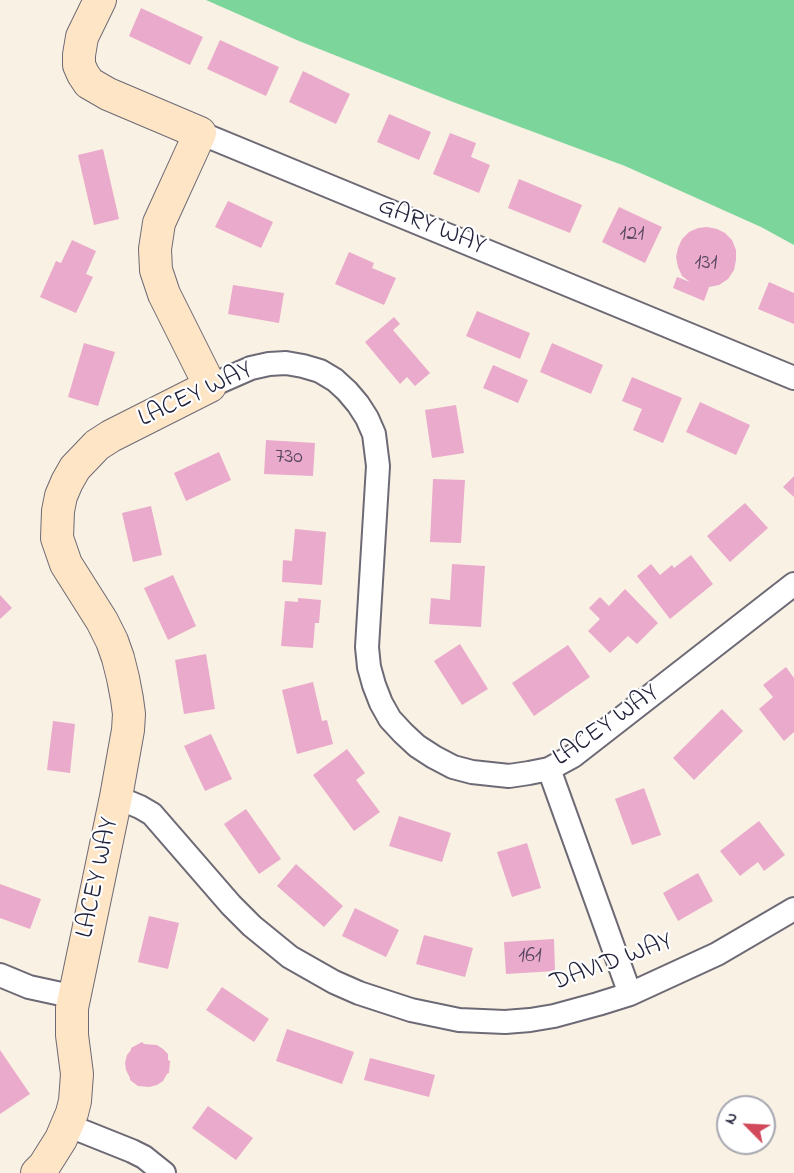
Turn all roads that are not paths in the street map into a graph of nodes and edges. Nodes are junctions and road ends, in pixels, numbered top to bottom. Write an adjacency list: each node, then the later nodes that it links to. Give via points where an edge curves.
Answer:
1 (100, 0): 2 (street, GARY WAY, via 82,37 78,56 89,83)
2 (200, 132): 3 (street, GARY WAY); 4 (street, via 162,217 155,255 164,294)
3 (794, 378)
4 (210, 386): 6 (street, LACEY WAY, via 251,368 286,363 320,371 347,391 374,434 378,466 367,647 381,703 390,719 417,746 453,766 509,776); 7 (street, LACEY WAY, via 97,445 75,468 61,496 57,538 72,577 112,641 123,678 129,714)
5 (794, 584): 6 (street, LACEY WAY, via 594,741)
6 (549, 769): 10 (street)
7 (116, 797): 10 (street, DAVID WAY, via 152,814 231,905 272,943 311,970 359,993 437,1016 505,1022 554,1016); 11 (street, LACEY WAY)
8 (794, 909): 10 (street, DAVID WAY, via 717,954)
9 (0, 975): 11 (street, via 29,987)
10 (630, 993)
11 (75, 997): 12 (street, LACEY WAY, via 72,1021 77,1074 75,1101)
12 (67, 1125): 13 (street, LACEY WAY); 14 (street, via 132,1151)
13 (37, 1173)
14 (164, 1173)

